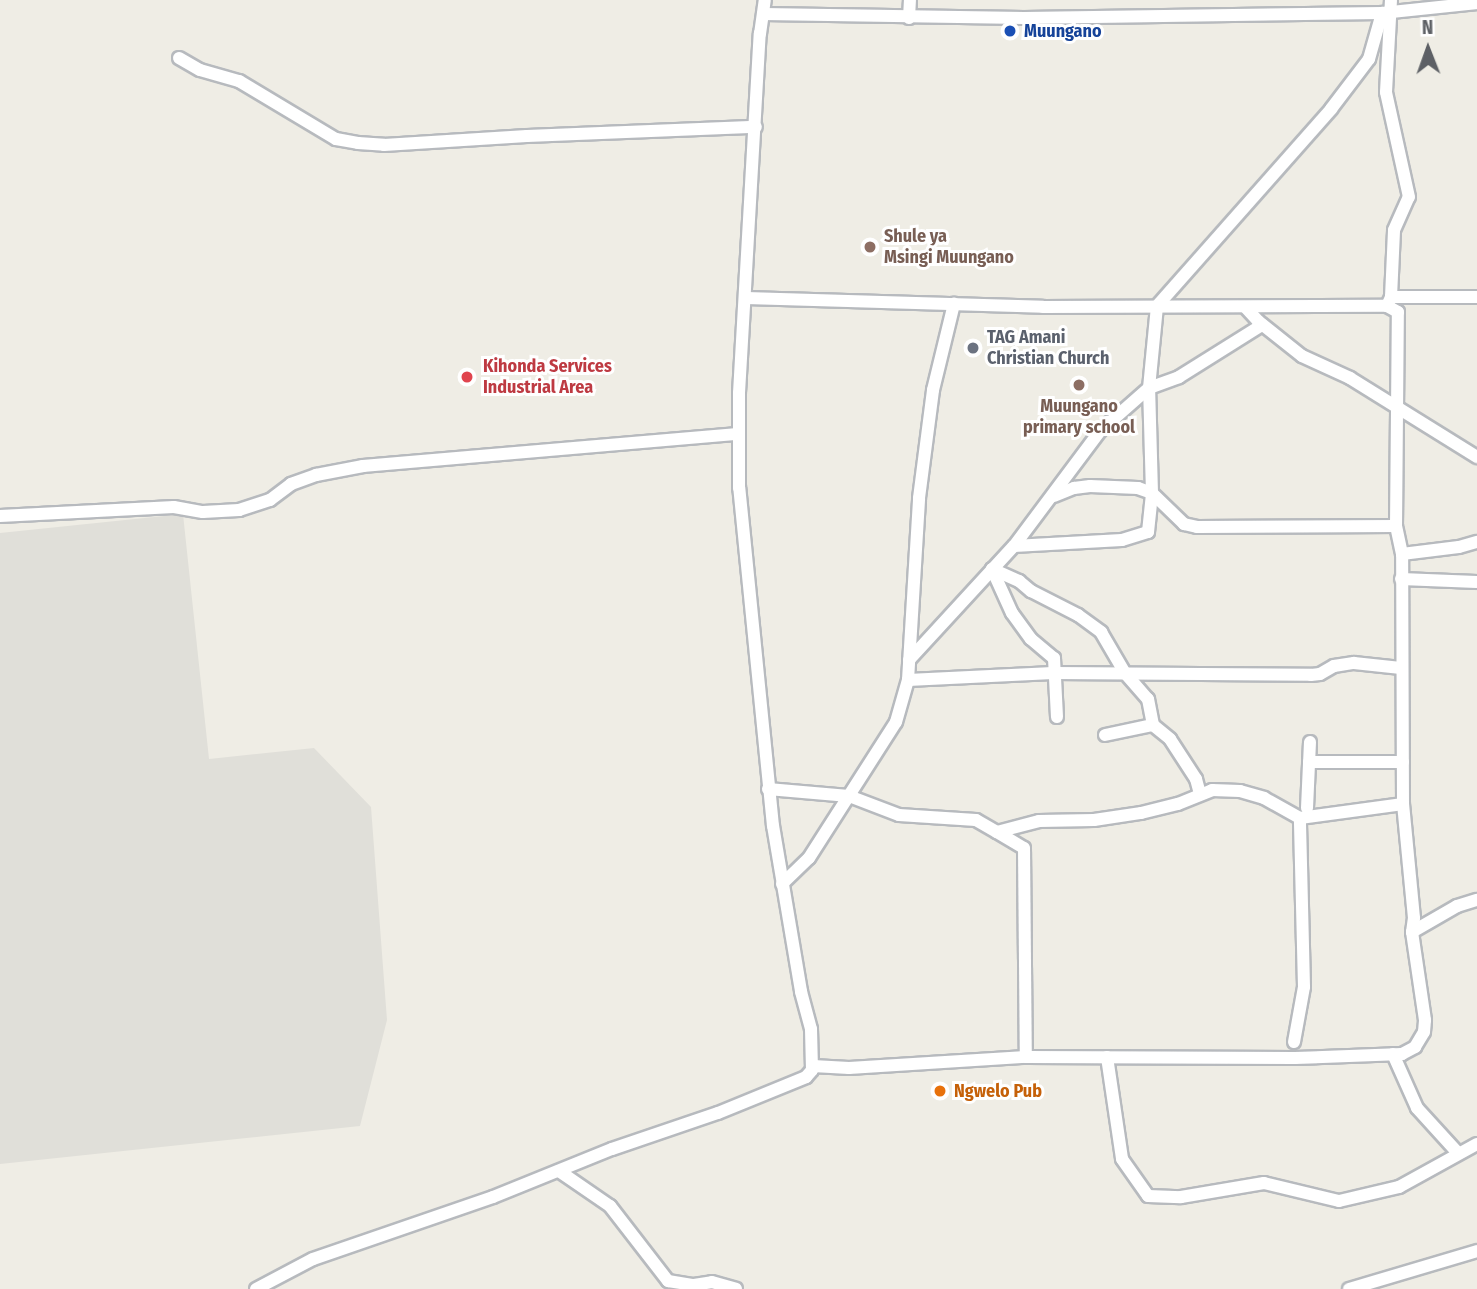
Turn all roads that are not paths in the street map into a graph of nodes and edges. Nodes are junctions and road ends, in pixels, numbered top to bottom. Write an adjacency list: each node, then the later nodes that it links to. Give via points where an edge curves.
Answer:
1 (765, 0): 6 (street)
2 (910, 0): 8 (street)
3 (1256, 0): 7 (street)
4 (1477, 3): 5 (street)
5 (1388, 8): 7 (street); 13 (street, via 1387,92 1409,197 1394,230); 15 (street, via 1369,59 1331,109)
6 (763, 14): 8 (street); 10 (street)
7 (1256, 14): 8 (street)
8 (909, 18)
9 (179, 58): 10 (street, via 200,70 239,80 336,139 358,143)
10 (756, 127): 12 (street)
11 (1477, 297): 13 (street)
12 (746, 298): 14 (street); 20 (street)
13 (1389, 302): 16 (street); 19 (street, via 1398,312)
14 (954, 304): 15 (street); 32 (street, via 933,390 919,498)
15 (1157, 306): 16 (street); 18 (street)
16 (1246, 308): 17 (street)
17 (1262, 325): 18 (street, via 1180,377); 19 (street, via 1302,356 1350,378)
18 (1149, 388): 22 (street); 23 (street, via 1100,431)
19 (1398, 410): 21 (street); 25 (street)
20 (738, 434): 24 (street, via 363,466 316,475 291,484 270,500 239,510 203,512 174,507); 43 (street, via 739,488)
21 (1477, 457)
22 (1152, 493): 23 (street, via 1090,486); 25 (street, via 1184,524 1197,527); 27 (street, via 1148,532 1122,540)
23 (1053, 496): 27 (street)
24 (0, 516)
25 (1396, 526): 28 (street)
26 (1477, 542): 28 (street)
27 (1014, 546): 29 (street)
28 (1402, 554): 30 (street)
29 (992, 569): 32 (street); 34 (street, via 1012,613 1031,639 1054,658); 35 (street, via 1101,632)
30 (1401, 579): 31 (street); 33 (street)
31 (1477, 582)
32 (909, 660): 36 (street)
33 (1401, 668): 35 (street, via 1354,663 1311,675); 42 (street)
34 (1057, 673): 35 (street); 36 (street); 37 (street)
35 (1125, 673): 38 (street, via 1148,699)
36 (908, 680): 45 (street, via 896,722)
37 (1057, 717)
38 (1153, 725): 39 (street); 44 (street, via 1170,739 1196,779)
39 (1105, 735)
40 (1310, 741): 41 (street)
41 (1309, 762): 42 (street); 47 (street)
42 (1403, 762): 46 (street)
43 (768, 789): 45 (street); 49 (street)
44 (1200, 794): 47 (street, via 1240,790); 48 (street, via 1140,813 1039,821)
45 (849, 796): 48 (street, via 900,815 976,820); 49 (street, via 809,858)
46 (1404, 803): 47 (street); 51 (street)
47 (1304, 813): 52 (street, via 1304,987)
48 (997, 832): 55 (street, via 1024,848)
49 (782, 884): 56 (street, via 811,1029)
50 (1477, 900): 51 (street)
51 (1412, 932): 53 (street, via 1424,1032 1415,1047)
52 (1294, 1042)
53 (1393, 1054): 54 (street); 58 (street, via 1417,1108)
54 (1107, 1057): 55 (street); 58 (street, via 1122,1159 1148,1196 1181,1197 1264,1183 1339,1201 1399,1187)
55 (1026, 1058): 56 (street)
56 (813, 1066): 59 (street, via 806,1077 767,1094)
57 (1477, 1144): 58 (street)
58 (1457, 1152)
59 (559, 1171): 61 (street, via 313,1259); 62 (street, via 610,1206 668,1280 694,1285 712,1282)
60 (1477, 1251): 63 (street)
61 (256, 1289)
62 (737, 1289)
63 (1349, 1289)

